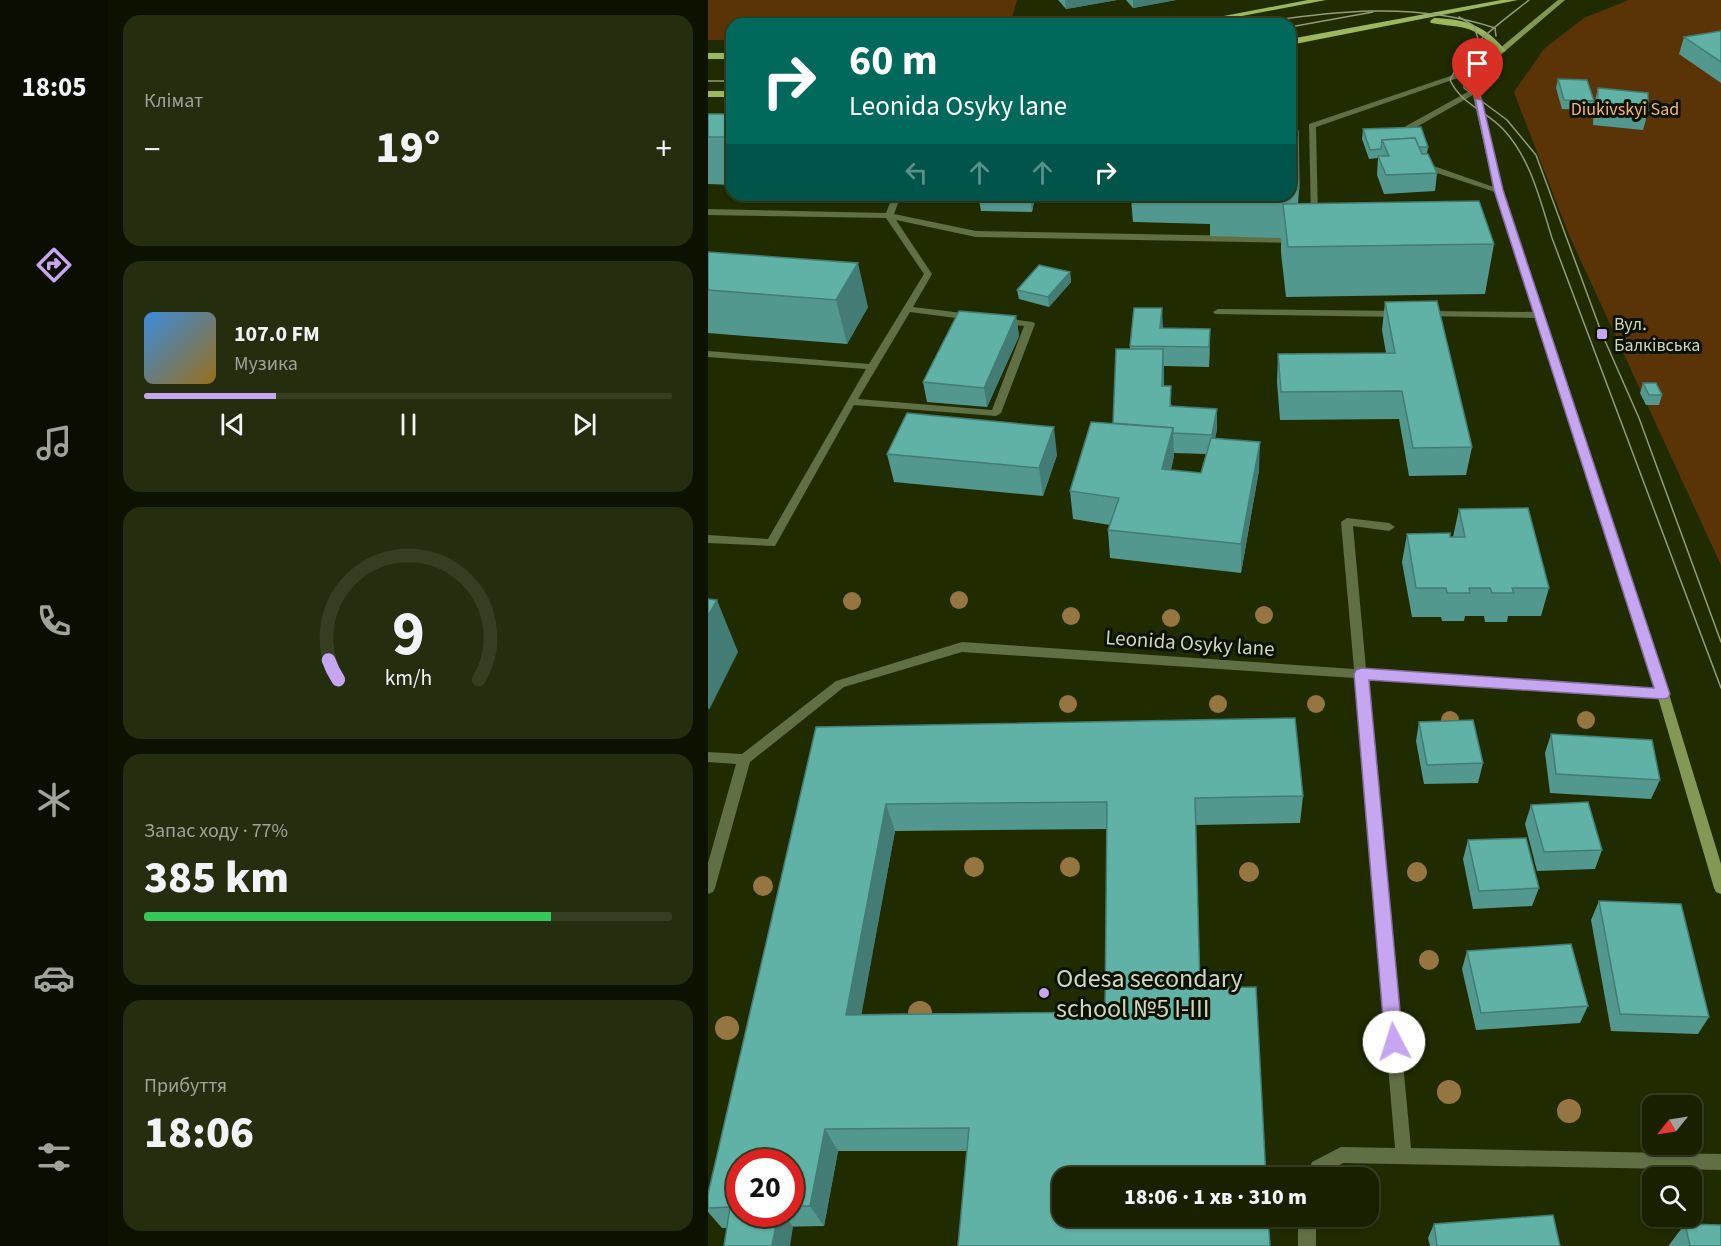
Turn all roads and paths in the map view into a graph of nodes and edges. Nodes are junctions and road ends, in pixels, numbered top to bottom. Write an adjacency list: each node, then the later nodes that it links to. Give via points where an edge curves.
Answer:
1 (1322, 0): 4 (main road)
2 (1514, 0): 5 (main road)
3 (1562, 0): 7 (street)
4 (1220, 18)
5 (1398, 21): 6 (main road); 7 (main road, via 1452,21 1480,27)
6 (1296, 41)
7 (1502, 51): 10 (street)
8 (708, 56): 9 (main road)
9 (726, 56)
10 (1480, 69): 11 (street); 20 (lane, via 1312,126)
11 (1476, 91): 14 (lane, via 1409,128); 16 (street)
12 (708, 94): 13 (main road)
13 (726, 94)
14 (1417, 147)
15 (1421, 157): 16 (lane, via 1425,166)
16 (1498, 190): 24 (street)
17 (895, 201): 19 (lane)
18 (708, 212): 19 (lane)
19 (890, 216): 21 (lane, via 976,234); 22 (lane, via 928,274)
20 (1314, 229)
21 (1303, 240)
22 (907, 309): 25 (lane); 28 (lane)
23 (1218, 312): 24 (lane)
24 (1539, 315): 33 (street)
25 (985, 319)
26 (997, 320): 29 (lane, via 1030,324 996,413)
27 (708, 354): 28 (lane)
28 (872, 367): 29 (lane)
29 (851, 402): 31 (lane, via 771,543)
30 (1389, 527): 32 (lane, via 1347,522)
31 (708, 539)
32 (1361, 674): 33 (lane, Leonida Osyky lane); 35 (lane, Leonida Osyky lane, via 962,647 840,684); 38 (lane)
33 (1663, 694): 37 (street)
34 (708, 757): 35 (lane)
35 (744, 759): 36 (lane)
36 (708, 888)
37 (1721, 888)
38 (1404, 1157): 39 (lane); 40 (lane, via 1341,1155)
39 (1721, 1162)
40 (1320, 1167)
41 (1307, 1227): 42 (lane)
42 (1307, 1246)

